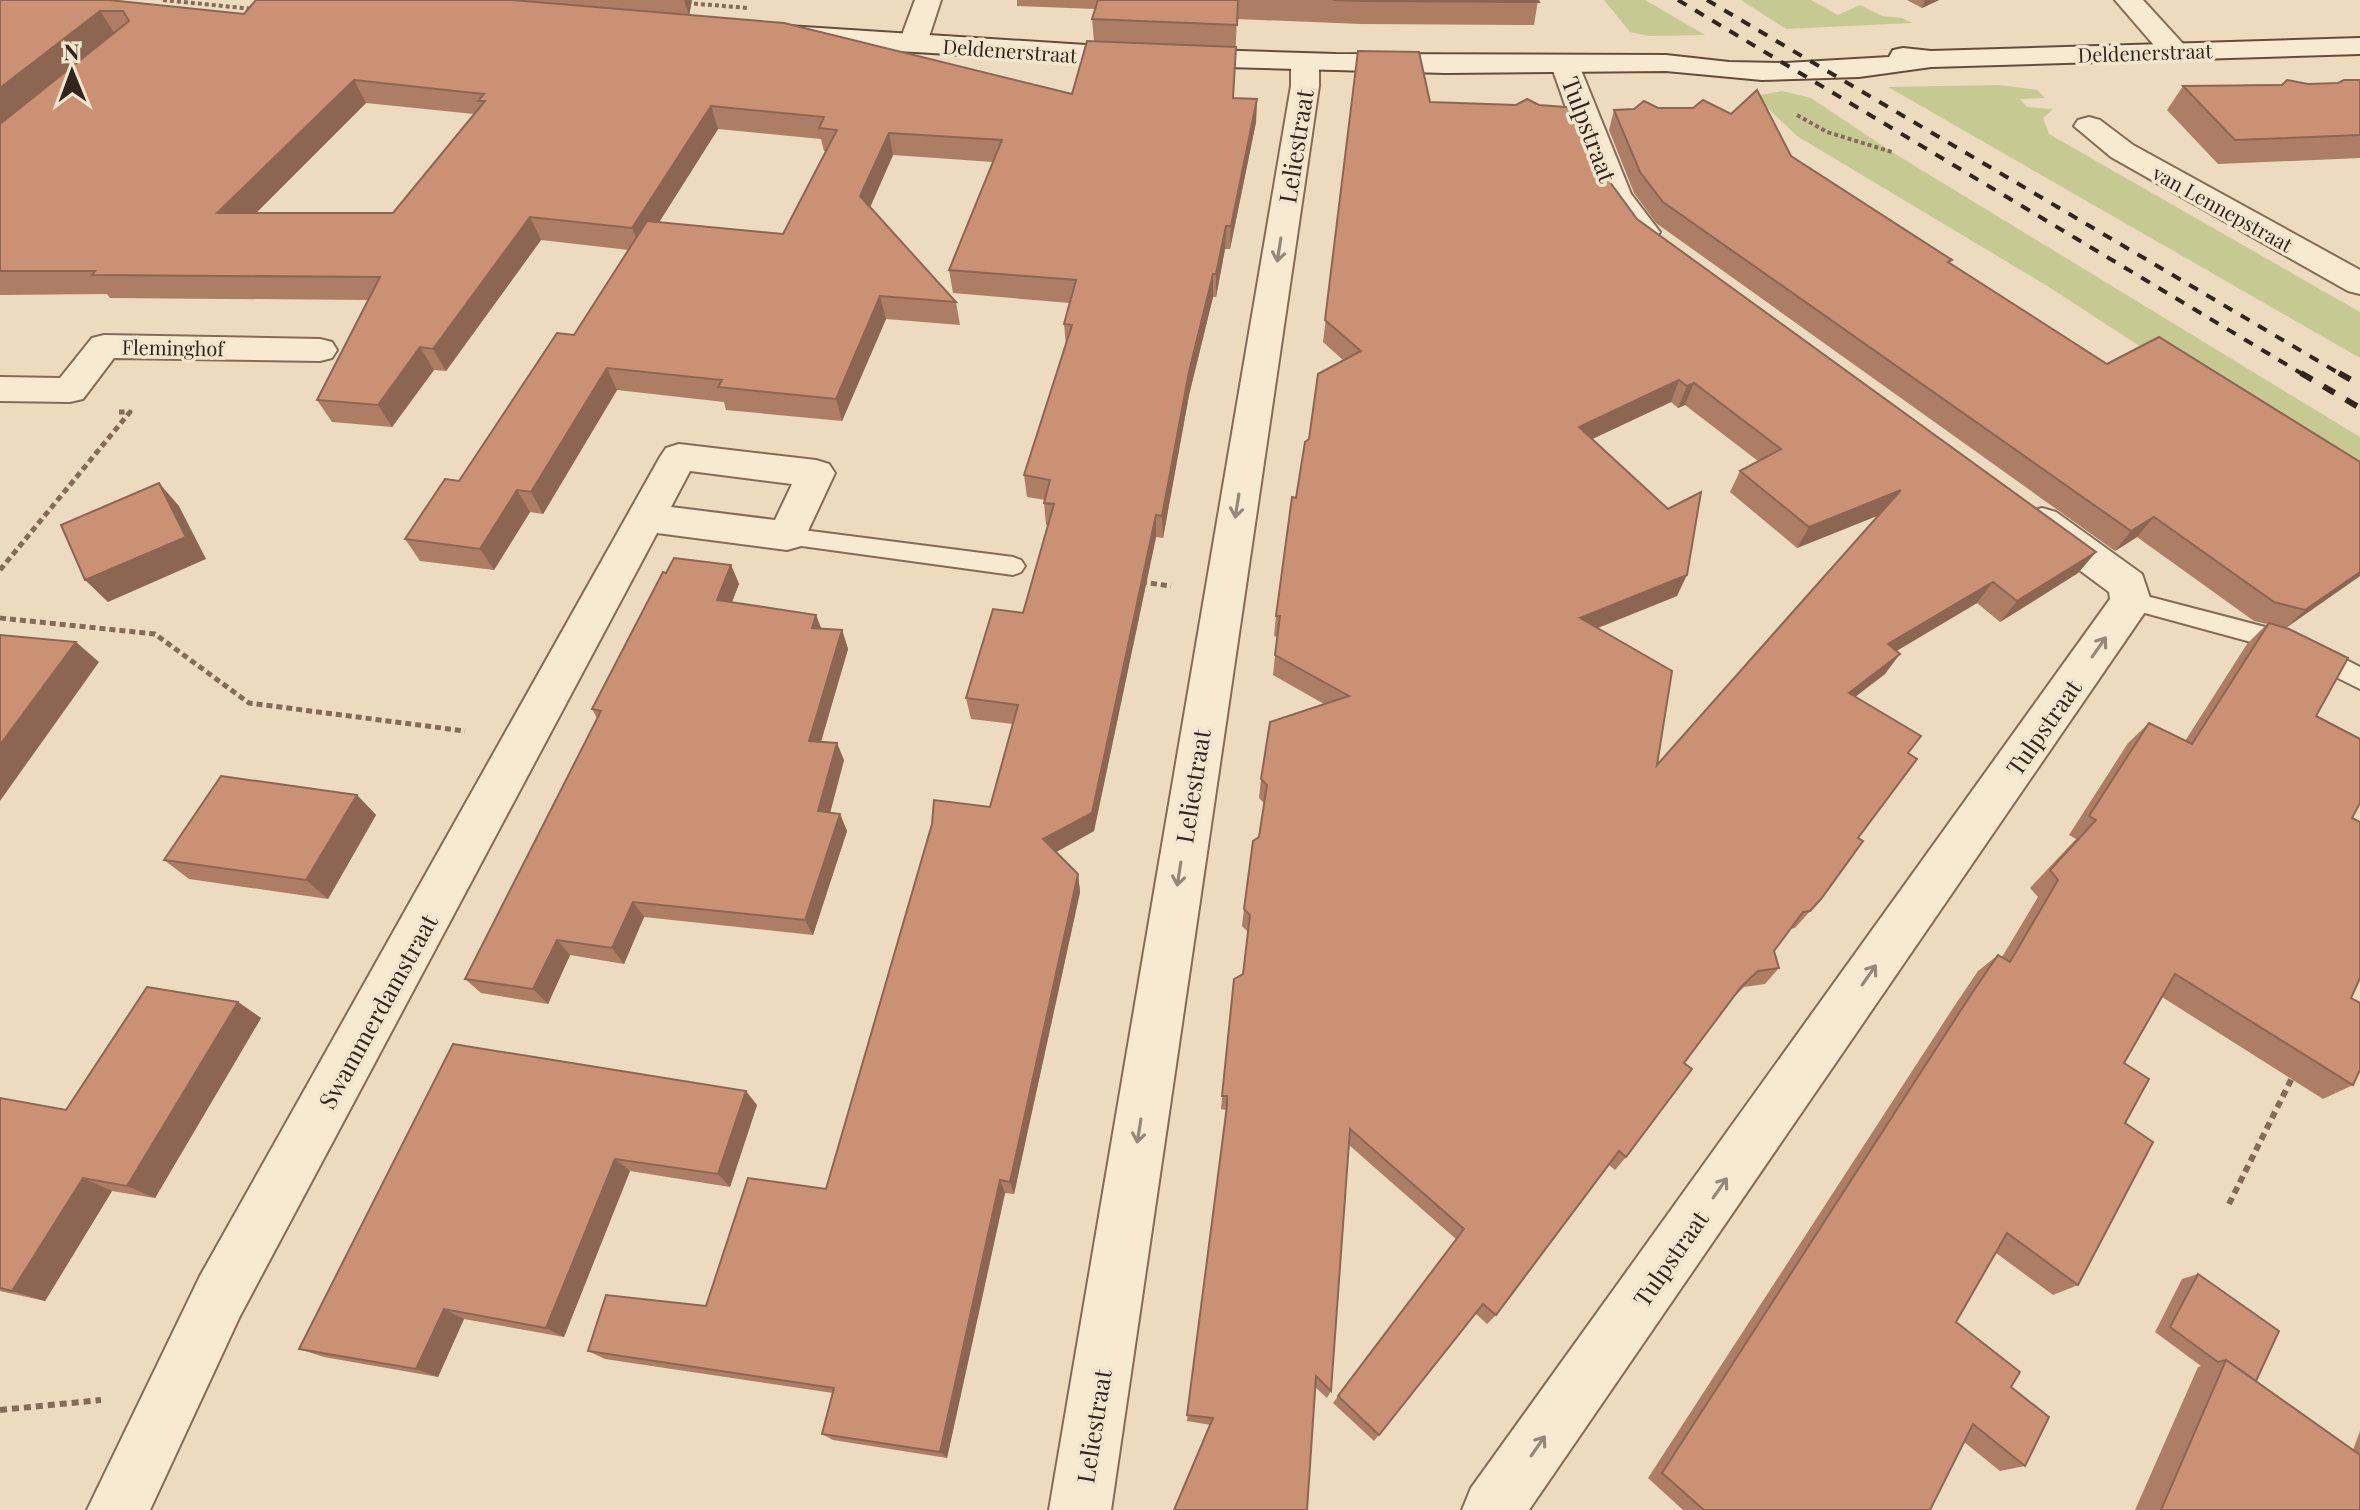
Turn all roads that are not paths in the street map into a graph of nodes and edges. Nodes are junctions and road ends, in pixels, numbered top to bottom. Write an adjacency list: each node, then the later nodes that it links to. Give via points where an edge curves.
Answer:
1 (928, 0): 4 (street)
2 (2128, 0): 6 (street)
3 (767, 33): 4 (street, Deldenerstraat)
4 (913, 43): 7 (street, Deldenerstraat)
5 (2360, 46): 6 (street, Deldenerstraat)
6 (2175, 52): 8 (street, Deldenerstraat, via 1751,71 1681,63)
7 (1305, 62): 8 (street, Deldenerstraat); 21 (street, Leliestraat, one-way to 21)
8 (1565, 65): 10 (street, Tulpstraat, via 1616,195 1643,232)
9 (2089, 126): 11 (street, van Lennepstraat, via 2122,151)
10 (1682, 260)
11 (2360, 284)
12 (320, 350): 13 (street, Fleminghof, via 104,346 70,390)
13 (0, 389)
14 (2016, 503): 18 (street, via 2128,585)
15 (646, 518): 16 (street); 16 (street, Swammerdamstraat, via 679,457 816,473); 20 (street, Swammerdamstraat, via 220,1296)
16 (787, 536): 17 (lane)
17 (1013, 566)
18 (2131, 601): 19 (lane, via 2291,643); 22 (street, Tulpstraat, one-way to 18)
19 (2358, 674)
20 (118, 1510)
21 (1080, 1510)
22 (1493, 1510)

